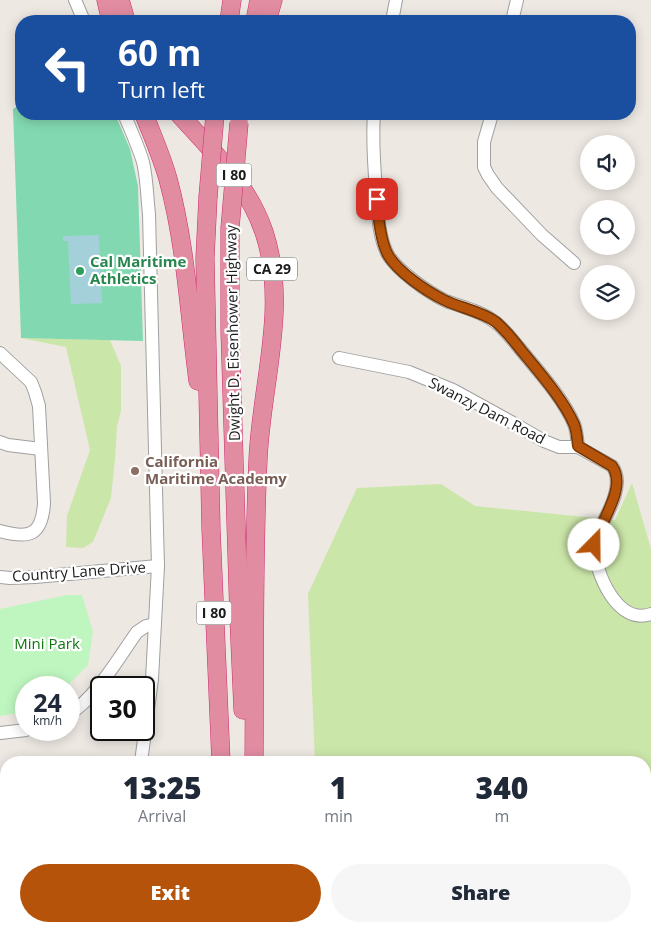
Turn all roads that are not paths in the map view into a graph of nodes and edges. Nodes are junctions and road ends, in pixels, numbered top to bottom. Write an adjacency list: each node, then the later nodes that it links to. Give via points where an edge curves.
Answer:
1 (75, 0): 10 (street)
2 (106, 0): 11 (highway)
3 (120, 0): 12 (highway)
4 (222, 0): 13 (highway)
5 (232, 0): 14 (highway)
6 (259, 0): 15 (highway)
7 (272, 0): 16 (highway)
8 (396, 0): 17 (street)
9 (517, 0): 18 (street)
10 (81, 15)
11 (110, 15)
12 (124, 15)
13 (221, 15)
14 (230, 15)
15 (256, 15)
16 (268, 15)
17 (393, 15)
18 (513, 15)
19 (126, 120): 34 (street, via 143,164 149,214)
20 (146, 120): 32 (highway, via 168,178 176,215)
21 (185, 120): 44 (highway, CA 29, via 224,163 253,206 264,232 274,283 275,309 258,460)
22 (214, 120): 32 (highway, Dwight D. Eisenhower Highway / I 80, bridge, via 205,258)
23 (240, 120): 43 (highway, Dwight D. Eisenhower Highway / I 80, bridge, via 230,228 230,331 239,620)
24 (374, 120): 30 (street, via 378,212 388,254 417,284 444,300 496,322 564,404 575,426)
25 (490, 120): 26 (street, via 484,142 484,167 488,175 542,235)
26 (574, 263)
27 (0, 353): 31 (street, via 31,382 39,406)
28 (339, 358): 30 (street, Swanzy Dam Road, via 409,372 453,390 544,441 558,447)
29 (0, 442): 31 (street)
30 (578, 446): 36 (street, via 616,470 618,481 611,507 594,545 604,583 619,606 632,615)
31 (41, 449): 33 (street, via 41,523 36,531 26,535)
32 (210, 463): 42 (highway, Dwight D. Eisenhower Highway / I 80)
33 (0, 531)
34 (158, 566): 35 (street, Country Lane Drive); 37 (street)
35 (0, 577)
36 (651, 614)
37 (155, 624): 38 (street, via 137,632 96,689); 41 (street)
38 (80, 705)
39 (15, 731): 40 (street)
40 (0, 733)
41 (142, 756)
42 (221, 756)
43 (247, 756)
44 (254, 756)

